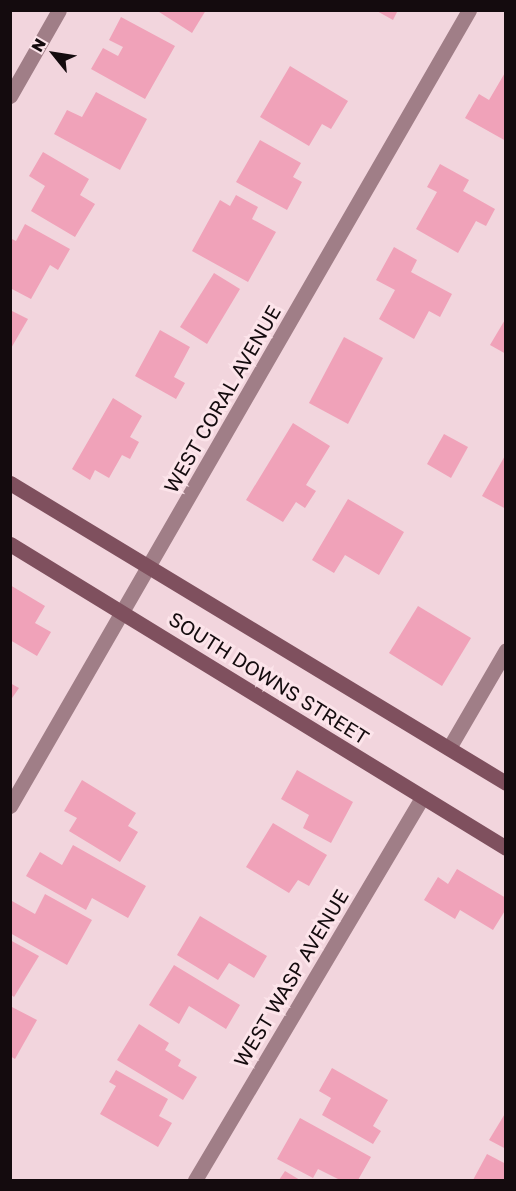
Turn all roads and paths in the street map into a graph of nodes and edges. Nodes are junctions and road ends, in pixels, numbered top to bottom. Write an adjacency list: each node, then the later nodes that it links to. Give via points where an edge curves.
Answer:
1 (59, 10): 3 (street)
2 (469, 10): 6 (street, WEST CORAL AVENUE)
3 (10, 96)
4 (10, 483): 6 (main road, SOUTH DOWNS STREET)
5 (10, 544): 7 (main road, SOUTH DOWNS STREET)
6 (150, 568): 7 (street, WEST CORAL AVENUE); 9 (main road, SOUTH DOWNS STREET)
7 (123, 613): 11 (main road, SOUTH DOWNS STREET); 12 (street, WEST CORAL AVENUE)
8 (506, 650): 9 (street)
9 (449, 748): 10 (main road, SOUTH DOWNS STREET)
10 (506, 783)
11 (422, 797): 13 (main road, SOUTH DOWNS STREET); 14 (street, WEST WASP AVENUE)
12 (10, 806)
13 (506, 848)
14 (195, 1180)

